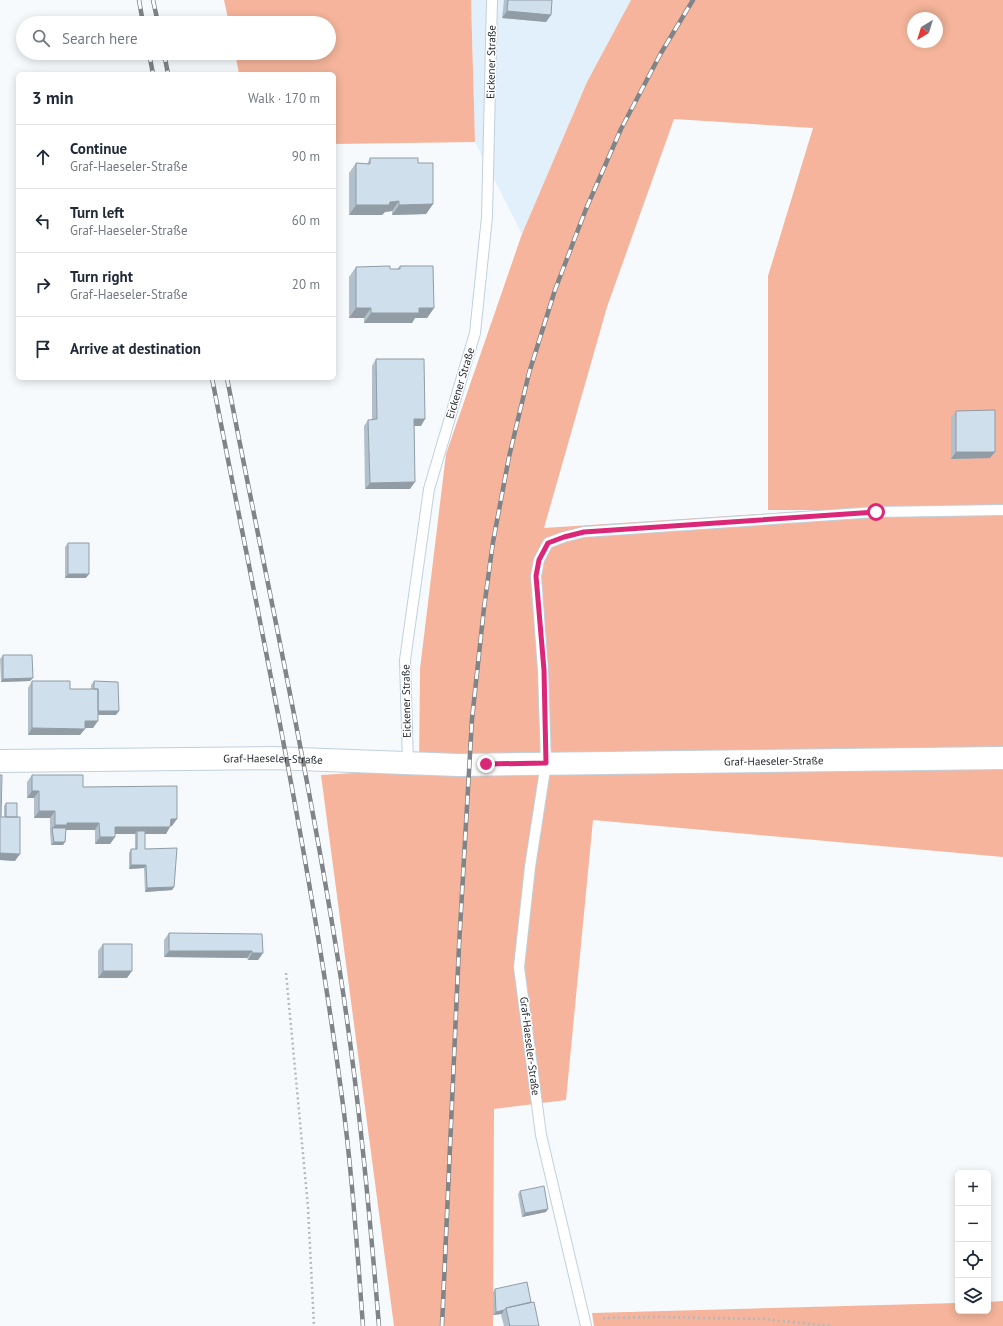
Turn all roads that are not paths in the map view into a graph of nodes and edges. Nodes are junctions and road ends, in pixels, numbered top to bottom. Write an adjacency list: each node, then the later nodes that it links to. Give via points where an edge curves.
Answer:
1 (492, 0): 5 (lane, Eickener Straße, via 487,217 475,333 428,489 405,660)
2 (1003, 510): 6 (lane, Graf-Haeseler-Straße, via 876,512 584,532 548,543 539,560 536,576 544,670)
3 (1003, 758): 6 (street, Graf-Haeseler-Straße)
4 (0, 761): 5 (street, Graf-Haeseler-Straße, via 273,758)
5 (408, 763): 6 (street, Graf-Haeseler-Straße)
6 (546, 763): 7 (lane, Graf-Haeseler-Straße, via 530,867 519,967 541,1135)
7 (585, 1322)

